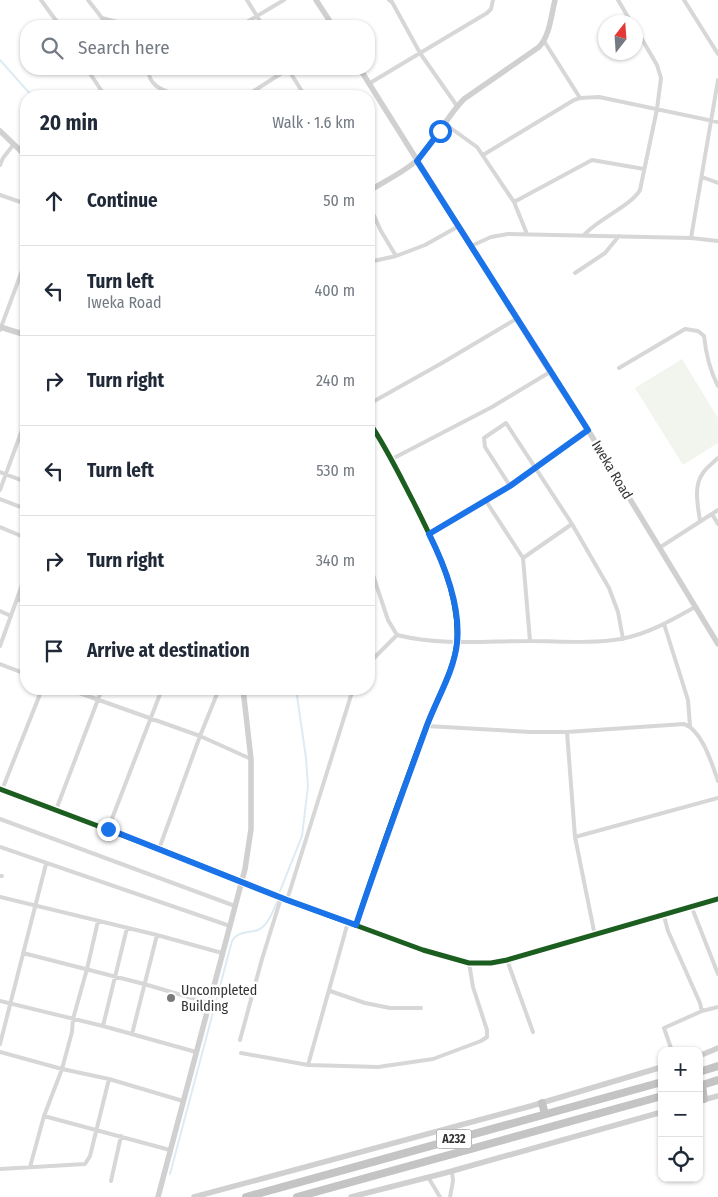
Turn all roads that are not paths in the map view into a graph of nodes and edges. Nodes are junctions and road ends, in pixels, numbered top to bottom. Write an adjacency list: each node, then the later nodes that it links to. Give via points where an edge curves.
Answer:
1 (41, 0): 13 (street)
2 (88, 0): 14 (street, via 102,18)
3 (246, 0): 12 (street)
4 (284, 0): 12 (street)
5 (316, 0): 17 (street)
6 (493, 0): 20 (street, via 487,13)
7 (555, 0): 18 (street)
8 (618, 0): 11 (street)
9 (684, 0): 21 (street)
10 (392, 1): 20 (street)
11 (627, 15)
12 (257, 16): 15 (street); 16 (street)
13 (56, 20)
14 (110, 20)
15 (250, 20)
16 (259, 20)
17 (329, 20)
18 (544, 41): 35 (street); 36 (street, via 539,48)
19 (643, 42): 37 (street, via 660,72)
20 (420, 53): 28 (street); 36 (street)
21 (718, 54)
22 (91, 75): 29 (street)
23 (149, 75): 30 (street, via 153,84)
24 (279, 75): 31 (street)
25 (292, 75): 32 (street)
26 (364, 75): 28 (street, Iweka Road)
27 (718, 80): 38 (street)
28 (370, 83): 33 (street, Iweka Road)
29 (101, 90)
30 (162, 90)
31 (255, 90)
32 (301, 90)
33 (374, 90)
34 (375, 91): 46 (street, Iweka Road)
35 (580, 98): 37 (street, via 599,97); 44 (street)
36 (457, 106): 40 (street)
37 (657, 109): 38 (street); 48 (street)
38 (711, 120): 39 (street); 49 (street)
39 (718, 122)
40 (445, 124): 44 (street, via 470,140); 46 (street)
41 (0, 131): 42 (street)
42 (14, 144): 43 (street); 45 (street)
43 (20, 150)
44 (483, 155): 54 (street)
45 (1, 158): 47 (street)
46 (417, 161): 51 (street); 56 (street, Iweka Road)
47 (0, 165)
48 (644, 169): 54 (street, via 592,160); 58 (street, via 637,195 593,225)
49 (702, 177): 50 (street); 60 (street)
50 (718, 182)
51 (375, 187)
52 (0, 195): 53 (street)
53 (20, 202)
54 (514, 202): 57 (street)
55 (375, 216): 63 (street)
56 (459, 226): 62 (street, Iweka Road); 63 (street, via 425,245)
57 (526, 234): 58 (street); 62 (street, via 491,237)
58 (584, 235): 59 (street)
59 (619, 236): 60 (street); 65 (street, via 605,253)
60 (691, 238): 61 (street)
61 (718, 241)
62 (471, 246): 67 (street, Iweka Road)
63 (396, 256): 64 (street)
64 (375, 261)
65 (575, 273)
66 (20, 276): 68 (street)
67 (516, 319): 71 (street, Iweka Road); 73 (street)
68 (0, 328): 69 (street)
69 (20, 333)
70 (619, 368): 72 (street, via 679,332 691,329 704,336 707,360)
71 (550, 372): 74 (street, Iweka Road); 78 (street, via 492,407)
72 (718, 386)
73 (375, 401)
74 (588, 430): 79 (street); 96 (street, Iweka Road)
75 (375, 431): 78 (street)
76 (20, 436): 81 (street)
77 (718, 458): 90 (street, via 704,471 699,481)
78 (392, 459): 94 (street)
79 (535, 468): 83 (street); 83 (street, via 506,423 484,438 485,447); 91 (street)
80 (0, 472): 81 (street)
81 (6, 474): 82 (street); 84 (street)
82 (20, 480)
83 (510, 486): 86 (street)
84 (0, 490)
85 (0, 499): 87 (street)
86 (486, 501): 94 (street); 97 (street)
87 (20, 507)
88 (718, 510): 89 (street)
89 (712, 514): 90 (street); 92 (street)
90 (700, 522): 96 (street)
91 (572, 524): 97 (street); 107 (street, via 609,588)
92 (718, 524)
93 (0, 527): 95 (street)
94 (429, 534): 109 (street, via 439,553 452,594)
95 (20, 535)
96 (658, 548): 102 (street, Iweka Road)
97 (523, 558): 108 (street)
98 (375, 581): 106 (street, via 388,620)
99 (20, 591): 100 (street)
100 (17, 599): 101 (street); 104 (street)
101 (20, 600)
102 (695, 607): 105 (street); 110 (street, Iweka Road)
103 (0, 612): 104 (street)
104 (11, 616): 111 (street)
105 (664, 624): 107 (street); 125 (street, via 688,700)
106 (397, 634): 109 (street, via 425,641); 112 (street)
107 (623, 638): 108 (street, via 595,642)
108 (530, 641): 109 (street)
109 (457, 642): 124 (street, via 453,662)
110 (718, 644)
111 (0, 646)
112 (375, 657)
113 (0, 664): 114 (street)
114 (20, 672)
115 (40, 695): 130 (street)
116 (86, 695): 122 (street)
117 (100, 695): 122 (street)
118 (159, 695): 123 (street)
119 (217, 695): 127 (street)
120 (244, 695): 128 (street)
121 (351, 695): 141 (street)
122 (98, 699): 123 (street); 132 (street)
123 (150, 717): 127 (street); 134 (street)
124 (427, 726): 126 (street); 149 (street)
125 (690, 726): 126 (street); 129 (street, via 710,756)
126 (567, 732): 135 (street)
127 (200, 736): 128 (street); 137 (street)
128 (250, 759): 139 (street, via 251,829)
129 (718, 781)
130 (1, 789): 132 (street)
131 (718, 798): 135 (street)
132 (56, 810): 134 (street)
133 (0, 819): 144 (street)
134 (108, 829): 137 (street)
135 (575, 837): 153 (street)
136 (0, 847): 138 (street)
137 (159, 849): 139 (street)
138 (46, 864): 143 (street); 150 (street)
139 (241, 882): 141 (street); 144 (street)
140 (0, 897): 143 (street)
141 (284, 899): 148 (street); 173 (street, via 262,959)
142 (718, 900): 145 (street)
143 (35, 906): 147 (street); 154 (street)
144 (235, 906): 150 (street)
145 (692, 908): 146 (street); 159 (street)
146 (664, 916): 153 (street); 168 (street)
147 (98, 921): 151 (street); 158 (street)
148 (348, 922): 149 (street); 162 (street)
149 (356, 925): 157 (street)
150 (230, 926): 155 (street)
151 (127, 928): 152 (street); 160 (street)
152 (157, 935): 155 (street); 161 (street)
153 (595, 936): 156 (street)
154 (23, 953): 158 (street); 164 (street)
155 (222, 953): 165 (street)
156 (507, 960): 157 (street); 171 (street)
157 (469, 963): 181 (street, via 487,1030 481,1041 433,1059 403,1064 358,1067)
158 (87, 969): 160 (street); 169 (street)
159 (718, 974)
160 (114, 976): 161 (street); 170 (street)
161 (144, 984): 165 (street); 172 (street)
162 (330, 991): 167 (street, via 390,1008); 181 (street)
163 (0, 1001): 164 (street)
164 (10, 1003): 169 (street); 174 (street)
165 (209, 1003): 178 (street)
166 (718, 1007): 168 (street)
167 (422, 1008)
168 (702, 1011): 175 (street, via 664,1028)
169 (73, 1019): 170 (street); 184 (street)
170 (103, 1026): 172 (street)
171 (533, 1032)
172 (132, 1034): 178 (street)
173 (240, 1040)
174 (0, 1044)
175 (671, 1047)
176 (718, 1048): 180 (street)
177 (0, 1052): 184 (street)
178 (196, 1052): 193 (street)
179 (241, 1053): 181 (street)
180 (703, 1054)
181 (308, 1065)
182 (718, 1066): 185 (highway)
183 (658, 1068): 194 (street)
184 (62, 1069): 186 (street); 197 (street)
185 (703, 1071)
186 (109, 1079): 193 (street); 198 (street)
187 (718, 1082): 189 (highway)
188 (658, 1083): 196 (highway, A232)
189 (703, 1085)
190 (718, 1096): 192 (street)
191 (658, 1097): 209 (highway, A232)
192 (703, 1100)
193 (183, 1101): 200 (street)
194 (542, 1103): 196 (highway); 207 (street)
195 (658, 1113): 203 (street)
196 (545, 1114): 208 (highway, A232)
197 (44, 1116): 198 (street); 201 (street)
198 (96, 1130): 199 (street); 201 (street, via 85,1164)
199 (121, 1136): 200 (street); 205 (street)
200 (170, 1150): 206 (street)
201 (30, 1167): 202 (street)
202 (0, 1169)
203 (452, 1171): 204 (street); 212 (street)
204 (428, 1177): 210 (street); 211 (street)
205 (111, 1181)
206 (158, 1197)
207 (194, 1197)
208 (246, 1197)
209 (297, 1197)
210 (351, 1197)
211 (440, 1197)
212 (450, 1197)

